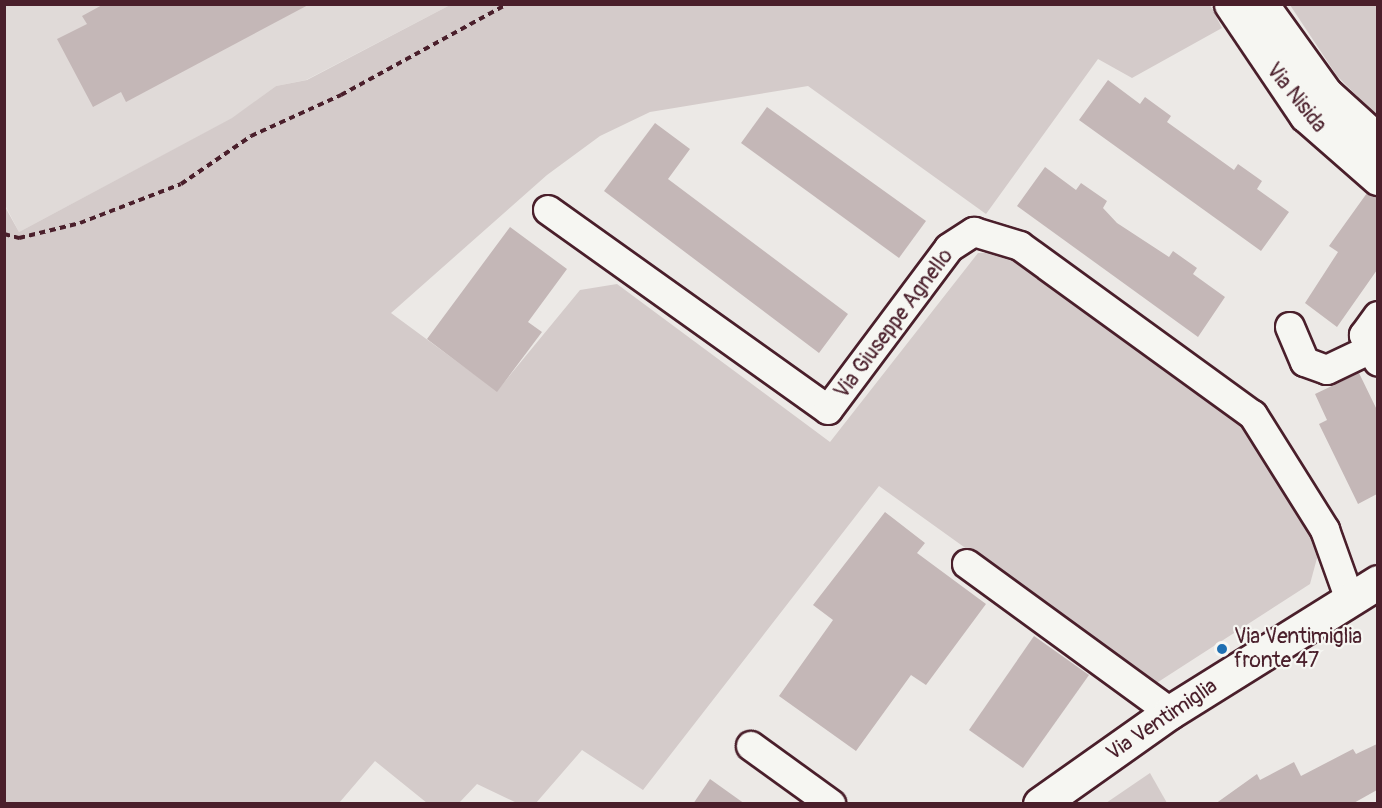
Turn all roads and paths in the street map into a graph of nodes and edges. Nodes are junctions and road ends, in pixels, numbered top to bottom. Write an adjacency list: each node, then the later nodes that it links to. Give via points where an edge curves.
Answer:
1 (507, 4): 7 (path, via 340,95 251,136 181,184 80,223 19,238)
2 (1231, 4): 5 (street, Via Nisida, via 1306,115)
3 (1261, 4): 4 (street, Via Nisida, via 1326,94)
4 (1377, 141)
5 (1377, 178)
6 (548, 210): 12 (street, Via Giuseppe Agnello, via 828,410 949,248 974,232 1020,246 1253,415 1325,530)
7 (4, 234)
8 (1377, 316): 10 (street, via 1364,335)
9 (1290, 327): 10 (street, via 1305,362 1327,370)
10 (1374, 355)
11 (967, 564): 13 (street)
12 (1370, 589): 13 (street, Via Ventimiglia)
13 (1170, 712): 16 (street, Via Ventimiglia)
14 (751, 746): 15 (street)
15 (831, 804)
16 (1040, 804)

